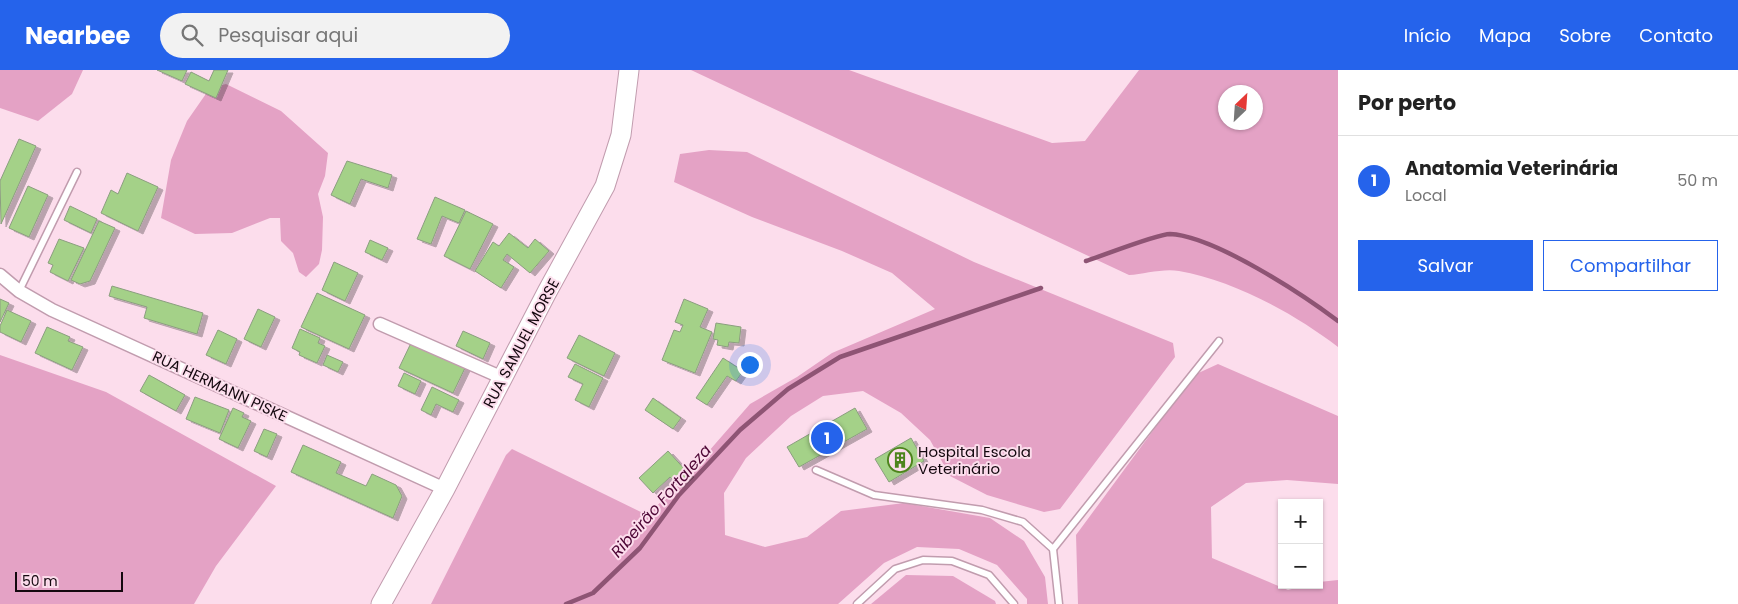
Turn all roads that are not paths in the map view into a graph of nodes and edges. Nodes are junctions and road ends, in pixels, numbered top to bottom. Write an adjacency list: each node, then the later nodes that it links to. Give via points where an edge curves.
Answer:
1 (627, 71): 7 (street, RUA SAMUEL MORSE, via 621,135 605,186)
2 (77, 172): 4 (lane)
3 (0, 275): 4 (street, RUA HERMANN PISKE)
4 (19, 291): 9 (street, RUA HERMANN PISKE, via 52,310)
5 (380, 324): 7 (street)
6 (1219, 341): 10 (lane)
7 (502, 378): 9 (street, RUA SAMUEL MORSE)
8 (816, 470): 10 (lane, via 874,495 982,510 1023,522)
9 (445, 489): 11 (street, RUA SAMUEL MORSE)
10 (1053, 548): 14 (lane)
11 (381, 604)
12 (857, 604): 13 (lane, via 895,569 923,560 952,561 989,576)
13 (1014, 604)
14 (1059, 604)

